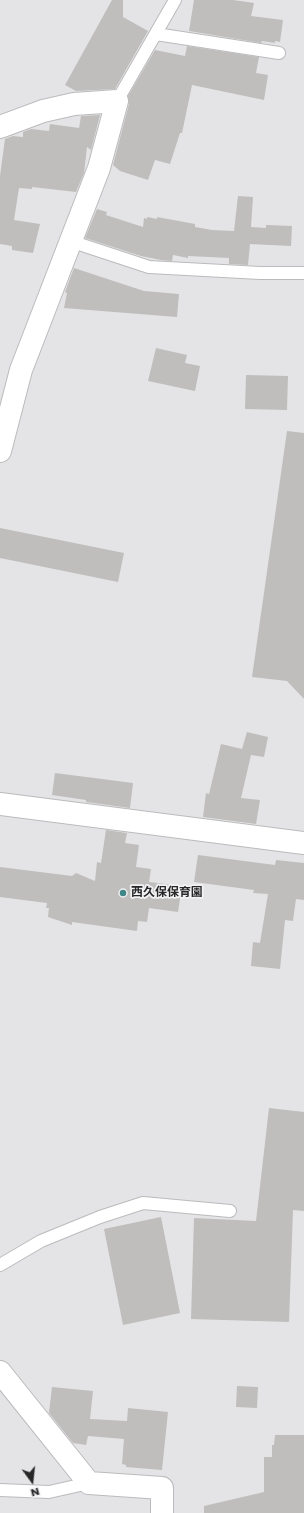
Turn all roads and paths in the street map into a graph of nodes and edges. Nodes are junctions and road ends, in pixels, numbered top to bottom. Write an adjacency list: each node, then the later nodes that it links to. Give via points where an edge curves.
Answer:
1 (175, 0): 2 (lane)
2 (156, 34): 3 (lane); 4 (lane)
3 (279, 53)
4 (117, 101): 5 (street, via 74,104 43,111); 6 (street, via 99,168)
5 (0, 127)
6 (70, 241): 7 (lane, via 149,267); 8 (street)
7 (304, 273)
8 (4, 422): 9 (street)
9 (0, 451)
10 (0, 804): 11 (street)
11 (304, 843)
12 (230, 1211): 13 (lane, via 143,1203 41,1240)
13 (0, 1265)
14 (0, 1372): 15 (street)
15 (90, 1483): 16 (lane, via 49,1492); 17 (street, via 162,1488)
16 (0, 1490)
17 (162, 1513)

